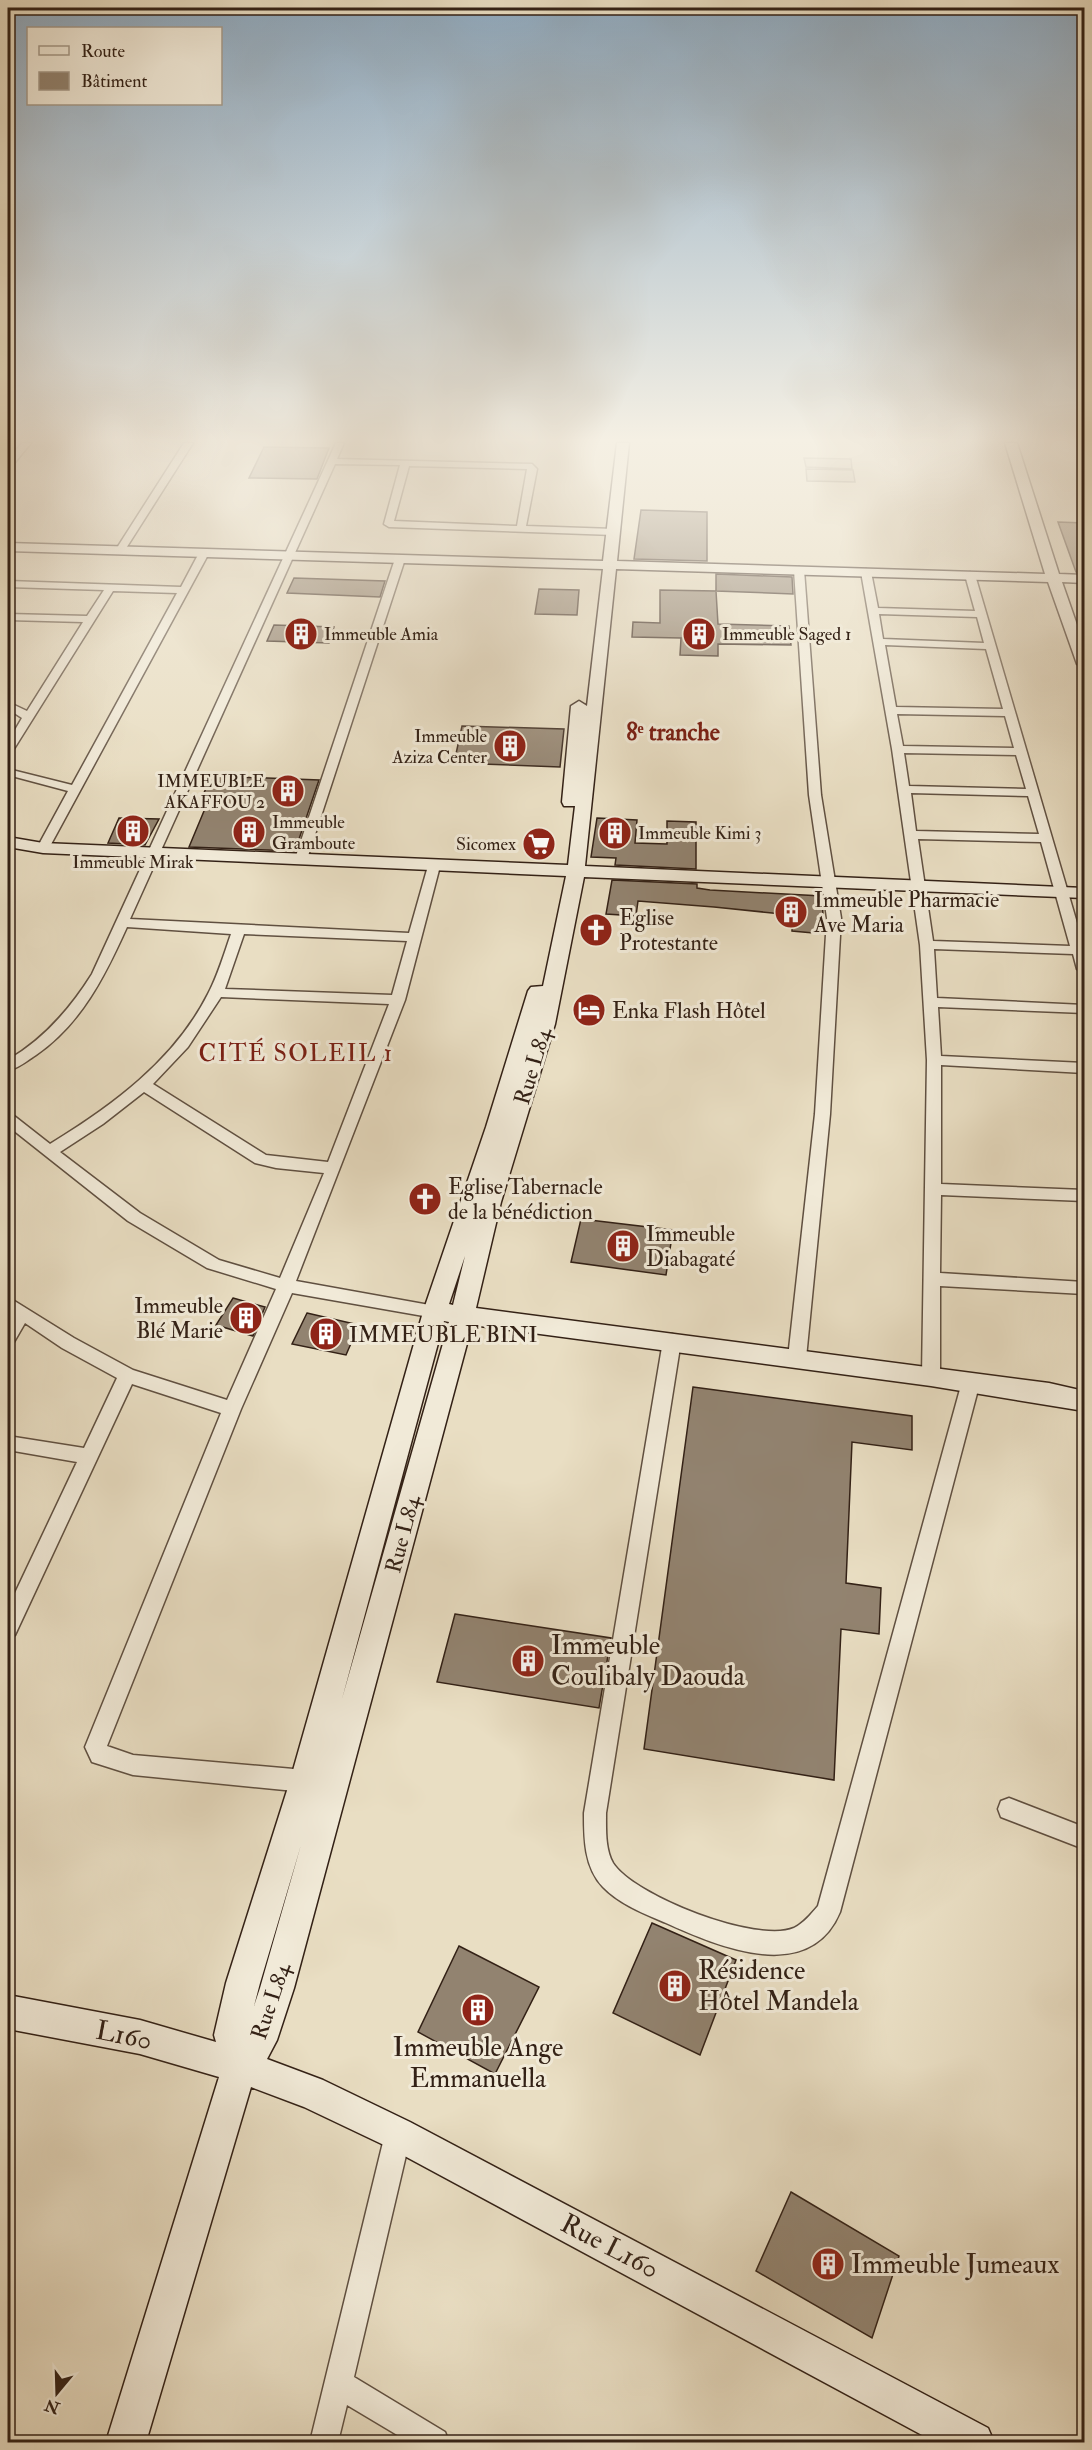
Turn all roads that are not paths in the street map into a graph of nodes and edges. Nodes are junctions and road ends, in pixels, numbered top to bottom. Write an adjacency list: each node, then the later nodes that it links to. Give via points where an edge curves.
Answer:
1 (202, 557): 15 (street)
2 (290, 557): 38 (street)
3 (339, 557): 6 (street)
4 (605, 557): 7 (street, Rue L84)
5 (1046, 557): 11 (street)
6 (400, 559): 7 (street); 39 (street)
7 (604, 565): 8 (street); 41 (street, Rue L84)
8 (800, 570): 9 (street); 42 (street, via 815,795 825,872)
9 (866, 572): 10 (street); 16 (street)
10 (970, 575): 11 (street); 17 (street)
11 (1054, 578): 12 (street); 22 (street)
12 (1084, 579)
13 (8, 584): 14 (street)
14 (110, 588): 15 (street); 19 (street)
15 (184, 590): 31 (street)
16 (873, 611): 17 (street); 20 (street)
17 (981, 614): 21 (street)
18 (8, 617): 19 (street)
19 (90, 619): 26 (street)
20 (879, 642): 21 (street); 24 (street)
21 (991, 646): 25 (street)
22 (1084, 664)
23 (8, 705): 26 (street)
24 (891, 710): 25 (street); 27 (street)
25 (1011, 714): 29 (street)
26 (30, 718): 28 (street)
27 (898, 748): 29 (street); 32 (street)
28 (8, 750)
29 (1022, 753): 33 (street)
30 (8, 772): 31 (street)
31 (74, 789): 37 (street)
32 (904, 789): 33 (street); 34 (street)
33 (1035, 793): 35 (street)
34 (911, 835): 35 (street); 43 (street)
35 (1047, 838): 44 (street)
36 (8, 842): 37 (street)
37 (43, 848): 38 (street)
38 (153, 853): 39 (street); 46 (street)
39 (301, 859): 40 (street)
40 (434, 866): 41 (street); 48 (street)
41 (569, 871): 42 (street); 69 (street, Rue L84); 69 (street, Rue L84, via 545,1024 490,1202)
42 (831, 883): 43 (street); 72 (street, via 828,1069)
43 (919, 887): 44 (street); 49 (street)
44 (1064, 892): 45 (street); 50 (street)
45 (1084, 893)
46 (123, 923): 47 (street); 57 (street, via 81,1004 54,1035)
47 (239, 930): 48 (street); 52 (street)
48 (414, 936): 53 (street)
49 (927, 945): 50 (street); 54 (street)
50 (1079, 950): 51 (street)
51 (1084, 969)
52 (216, 993): 53 (street); 59 (street, via 193,1032)
53 (398, 1000): 62 (street)
54 (931, 1002): 55 (street); 56 (street)
55 (1084, 1009)
56 (934, 1060): 58 (street); 63 (street)
57 (8, 1066)
58 (1084, 1068)
59 (145, 1086): 61 (street); 62 (street, via 261,1159)
60 (8, 1119): 61 (street)
61 (48, 1152): 66 (street, via 134,1217 200,1257 229,1271)
62 (334, 1168): 66 (street)
63 (933, 1189): 64 (street); 65 (street)
64 (1084, 1196)
65 (932, 1279): 67 (street); 74 (street)
66 (286, 1286): 69 (street); 77 (street)
67 (1084, 1288)
68 (15, 1308): 70 (street); 73 (street)
69 (449, 1313): 71 (street); 81 (street, Rue L84); 85 (street, Rue L84, via 277,1988 260,2040)
70 (8, 1336)
71 (672, 1341): 72 (street); 75 (street, via 595,1813 595,1851 611,1880 652,1905 759,1944 792,1941 810,1933 828,1912)
72 (797, 1358): 74 (street)
73 (127, 1375): 77 (street); 79 (street)
74 (930, 1376): 75 (street)
75 (971, 1382): 76 (street)
76 (1084, 1401)
77 (232, 1409): 81 (street, via 96,1747 100,1755 133,1765)
78 (8, 1443): 79 (street)
79 (89, 1456): 80 (street)
80 (8, 1629)
81 (305, 1781): 85 (street, Rue L84, via 243,1983 231,2035)
82 (1009, 1809): 83 (street)
83 (1084, 1839)
84 (8, 2012): 85 (street, L160, via 140,2037)
85 (240, 2066): 86 (street, Rue L160, via 311,2092); 88 (street)
86 (398, 2134): 87 (street); 91 (street, Rue L160)
87 (337, 2383): 89 (street); 90 (street)
88 (126, 2442)
89 (324, 2442)
90 (435, 2442)
91 (974, 2442)

